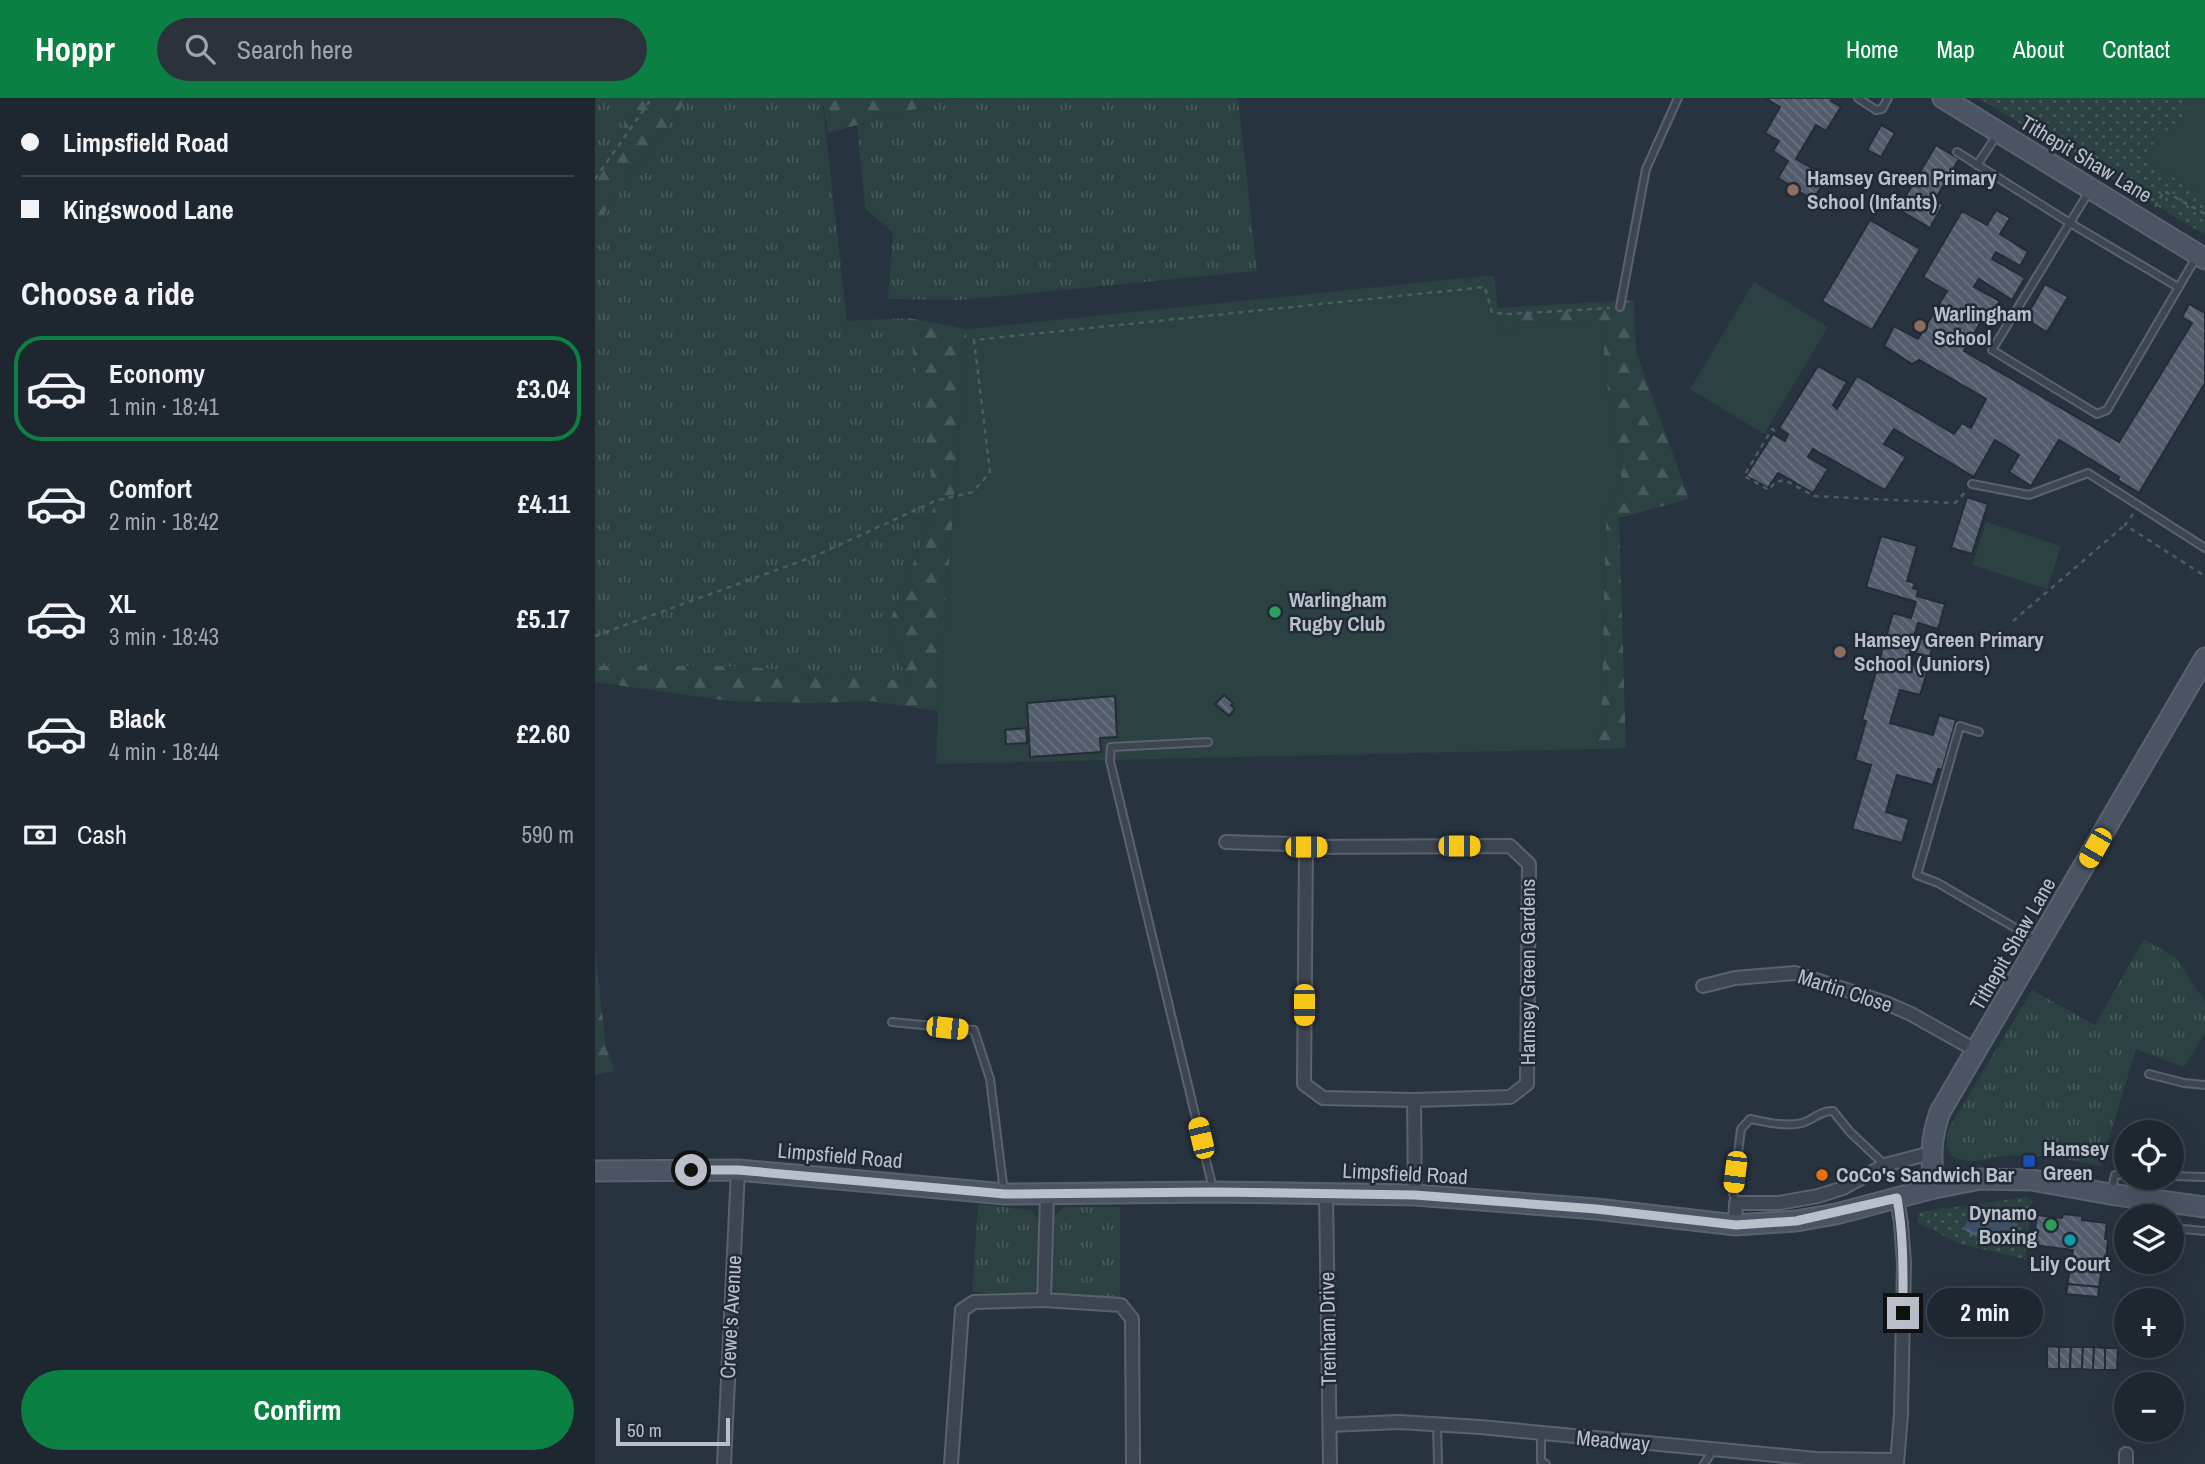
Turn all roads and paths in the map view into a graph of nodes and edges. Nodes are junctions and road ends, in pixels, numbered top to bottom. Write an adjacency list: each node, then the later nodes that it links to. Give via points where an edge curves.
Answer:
1 (652, 98): 9 (path)
2 (1678, 98): 16 (lane, via 1646,170)
3 (1858, 98): 4 (lane, via 1876,110 1882,109)
4 (1888, 98)
5 (1943, 98): 6 (main road, Tithepit Shaw Lane)
6 (1999, 132): 8 (lane); 10 (main road, Tithepit Shaw Lane)
7 (1957, 152): 8 (lane)
8 (1977, 165): 13 (lane)
9 (595, 179)
10 (2091, 188): 12 (main road, Tithepit Shaw Lane); 13 (lane)
11 (2205, 214): 12 (path, via 2164,191)
12 (2146, 222): 14 (main road, Tithepit Shaw Lane)
13 (2070, 223): 15 (lane); 15 (lane, via 1992,350 2097,414 2108,410)
14 (2202, 257): 15 (lane)
15 (2178, 287)
16 (1620, 307): 24 (path, via 1492,313 1485,287 974,340 990,472 973,492 935,501 815,556)
17 (1776, 431): 18 (path, via 1772,429 1744,476 1769,490 1785,480 1814,496 1955,503)
18 (1972, 484): 19 (lane, via 2029,495 2088,474)
19 (2138, 506): 20 (path); 21 (lane)
20 (2125, 525): 22 (path); 23 (path)
21 (2205, 548)
22 (2205, 576)
23 (2013, 621)
24 (595, 636)
25 (2205, 659): 30 (main road, Tithepit Shaw Lane)
26 (1979, 732): 30 (lane, via 1960,726 1917,875)
27 (1208, 742): 45 (lane, via 1111,747 1110,761)
28 (1226, 842): 29 (street)
29 (1306, 847): 36 (street, Hamsey Green Gardens, via 1304,1084 1323,1098); 36 (street, Hamsey Green Gardens, via 1510,846 1529,864 1527,1084 1510,1097)
30 (2040, 942): 33 (main road, Tithepit Shaw Lane)
31 (1703, 986): 33 (street, Martin Close, via 1795,973 1912,1014)
32 (892, 1022): 47 (lane, via 974,1030 990,1079)
33 (1977, 1051): 37 (main road, Tithepit Shaw Lane, via 1940,1112)
34 (2149, 1074): 35 (lane)
35 (2205, 1085)
36 (1414, 1100): 49 (street)
37 (1931, 1153): 38 (street); 44 (main road, Tithepit Shaw Lane)
38 (1885, 1166): 52 (street, via 1818,1196 1779,1203); 52 (lane, via 1833,1111 1799,1124 1750,1119 1741,1129 1733,1194)
39 (738, 1170): 40 (main road, Limpsfield Road); 47 (main road, Limpsfield Road); 65 (street, Crewe's Avenue)
40 (595, 1171)
41 (2184, 1176): 42 (lane)
42 (2205, 1177)
43 (2114, 1180): 50 (lane)
44 (1934, 1188): 50 (main road, Limpsfield Road, via 1980,1179 2032,1180); 51 (main road, Limpsfield Road)
45 (1214, 1192): 46 (main road, Limpsfield Road); 48 (main road, Limpsfield Road)
46 (1326, 1193): 49 (main road, Limpsfield Road); 60 (street, Trenham Drive)
47 (1005, 1194): 48 (main road, Limpsfield Road)
48 (1047, 1194): 59 (street)
49 (1415, 1195): 56 (main road, Limpsfield Road)
50 (2111, 1195): 53 (main road, Limpsfield Road)
51 (1897, 1198): 56 (main road, Limpsfield Road, via 1796,1221); 64 (street, via 1904,1263)
52 (1737, 1203): 56 (street)
53 (2139, 1204)
54 (2184, 1207): 55 (main road, Limpsfield Road)
55 (2205, 1207)
56 (1735, 1225)
57 (2184, 1229): 58 (lane)
58 (2205, 1231)
59 (1044, 1300): 66 (street, via 974,1302 962,1310); 67 (street, via 1121,1305 1132,1319)
60 (1330, 1425): 61 (street, Meadway); 68 (street, Trenham Drive)
61 (1437, 1425): 62 (street, Meadway); 69 (lane)
62 (1541, 1434): 63 (street, Meadway); 70 (lane, via 1541,1461)
63 (1713, 1450): 64 (street, Meadway); 71 (lane)
64 (1897, 1462)
65 (724, 1464)
66 (951, 1464)
67 (1133, 1464)
68 (1330, 1464)
69 (1438, 1464)
70 (1546, 1464)
71 (1704, 1464)

